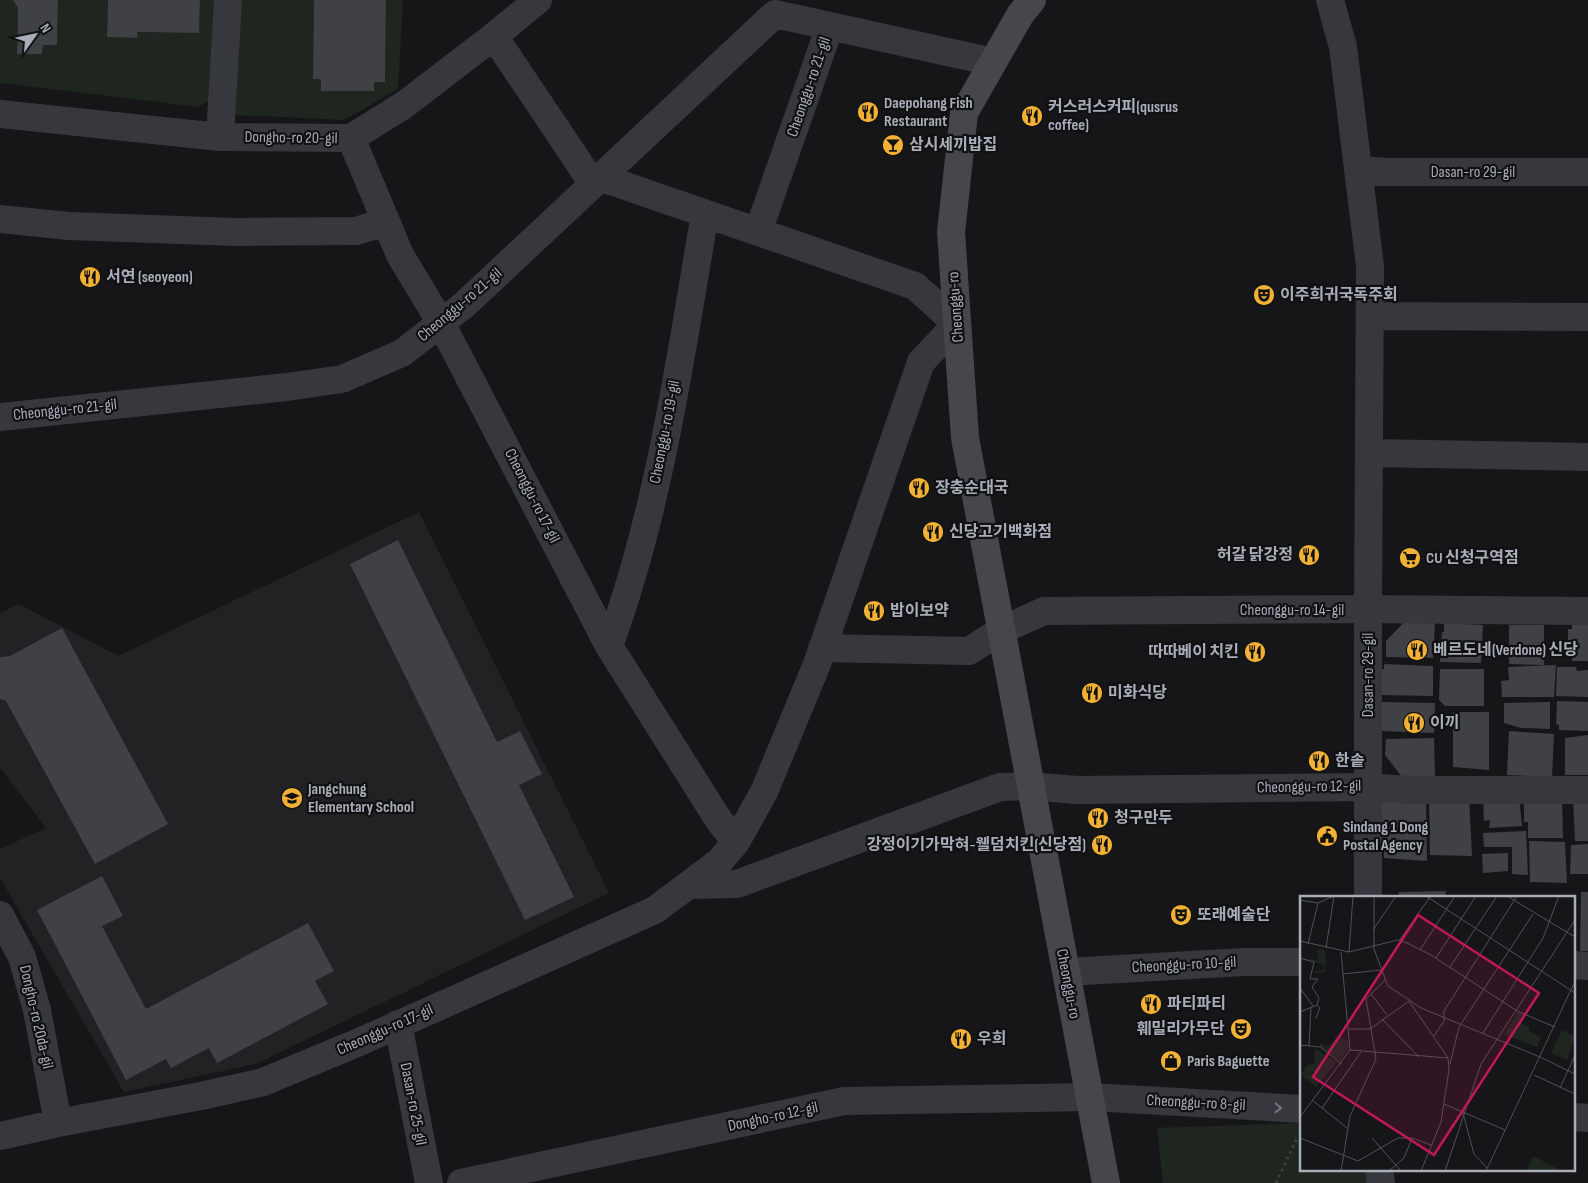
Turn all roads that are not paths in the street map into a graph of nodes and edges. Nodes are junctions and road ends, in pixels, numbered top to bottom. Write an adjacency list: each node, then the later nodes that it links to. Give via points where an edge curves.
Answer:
1 (228, 0): 9 (street)
2 (538, 0): 6 (street, Dongho-ro 20-gil)
3 (1032, 0): 7 (street, Cheonggu-ro)
4 (1330, 0): 11 (street, Dasan-ro 29-gil, via 1343,47)
5 (830, 26): 7 (street, Cheonggu-ro 21-gil); 13 (street, Cheonggu-ro 21-gil, via 775,14); 17 (street, Cheonggu-ro 21-gil)
6 (494, 36): 10 (street, Dongho-ro 20-gil, via 404,104); 13 (street, via 587,175)
7 (993, 62): 21 (street, Cheonggu-ro, via 964,113 951,232)
8 (0, 114): 9 (street, Dongho-ro 20-gil)
9 (220, 137): 10 (street, Dongho-ro 20-gil)
10 (350, 138): 16 (street, Cheonggu-ro 17-gil)
11 (1358, 170): 12 (street, Dasan-ro 29-gil); 18 (street, Dasan-ro 29-gil, via 1370,266)
12 (1588, 172)
13 (599, 179): 14 (street); 20 (street, Cheonggu-ro 21-gil)
14 (705, 214): 17 (street); 28 (street, Cheonggu-ro 19-gil, via 649,513 626,601)
15 (0, 219): 16 (street, via 69,226 235,232 356,231)
16 (386, 222): 20 (street, Cheonggu-ro 17-gil, via 400,255)
17 (758, 232): 21 (street, via 915,286)
18 (1370, 316): 19 (street); 23 (street, Dasan-ro 29-gil)
19 (1588, 317)
20 (442, 323): 22 (street, Cheonggu-ro 21-gil, via 402,353 342,379); 28 (street, Cheonggu-ro 17-gil)
21 (957, 324): 27 (street, Cheonggu-ro, via 965,438); 29 (street, Cheonggu-ro 17-gil, via 921,362)
22 (0, 417)
23 (1369, 453): 24 (street); 25 (street, Dasan-ro 29-gil)
24 (1588, 457)
25 (1368, 609): 26 (street, Cheonggu-ro 14-gil); 27 (street, Cheonggu-ro 14-gil, via 1044,611); 31 (street, Dasan-ro 29-gil)
26 (1588, 611)
27 (1000, 631): 29 (street, via 969,651); 30 (street, Cheonggu-ro)
28 (609, 646): 33 (street, Cheonggu-ro 17-gil, via 718,819)
29 (822, 648): 33 (street, Cheonggu-ro 17-gil, via 764,792)
30 (1030, 786): 31 (street, Cheonggu-ro 12-gil, via 1077,790); 34 (street, via 1000,786 738,884); 39 (street, Cheonggu-ro)
31 (1368, 786): 32 (street, Cheonggu-ro 12-gil, via 1406,790); 35 (street, Dasan-ro 29-gil)
32 (1588, 790)
33 (736, 842): 34 (street, Cheonggu-ro 17-gil, via 719,862)
34 (689, 885): 40 (street, Cheonggu-ro 17-gil, via 656,910)
35 (1368, 896)
36 (0, 915): 37 (street, Dongho-ro 20da-gil)
37 (11, 959): 43 (street, Dongho-ro 20da-gil, via 37,1010)
38 (1300, 962): 39 (street, Cheonggu-ro 10-gil)
39 (1066, 972): 41 (street, Cheonggu-ro)
40 (398, 1024): 43 (street, Cheonggu-ro 17-gil, via 263,1082); 46 (street, Dasan-ro 25-gil)
41 (1090, 1097): 42 (street, Cheonggu-ro 8-gil, one-way to 42); 47 (street, Dongho-ro 12-gil, via 844,1101); 48 (street, Cheonggu-ro)
42 (1300, 1109)
43 (58, 1122): 44 (street, Cheonggu-ro 17-gil)
44 (0, 1136)
45 (1379, 1170): 49 (street)
46 (429, 1183)
47 (461, 1183)
48 (1106, 1183)
49 (1381, 1183)

